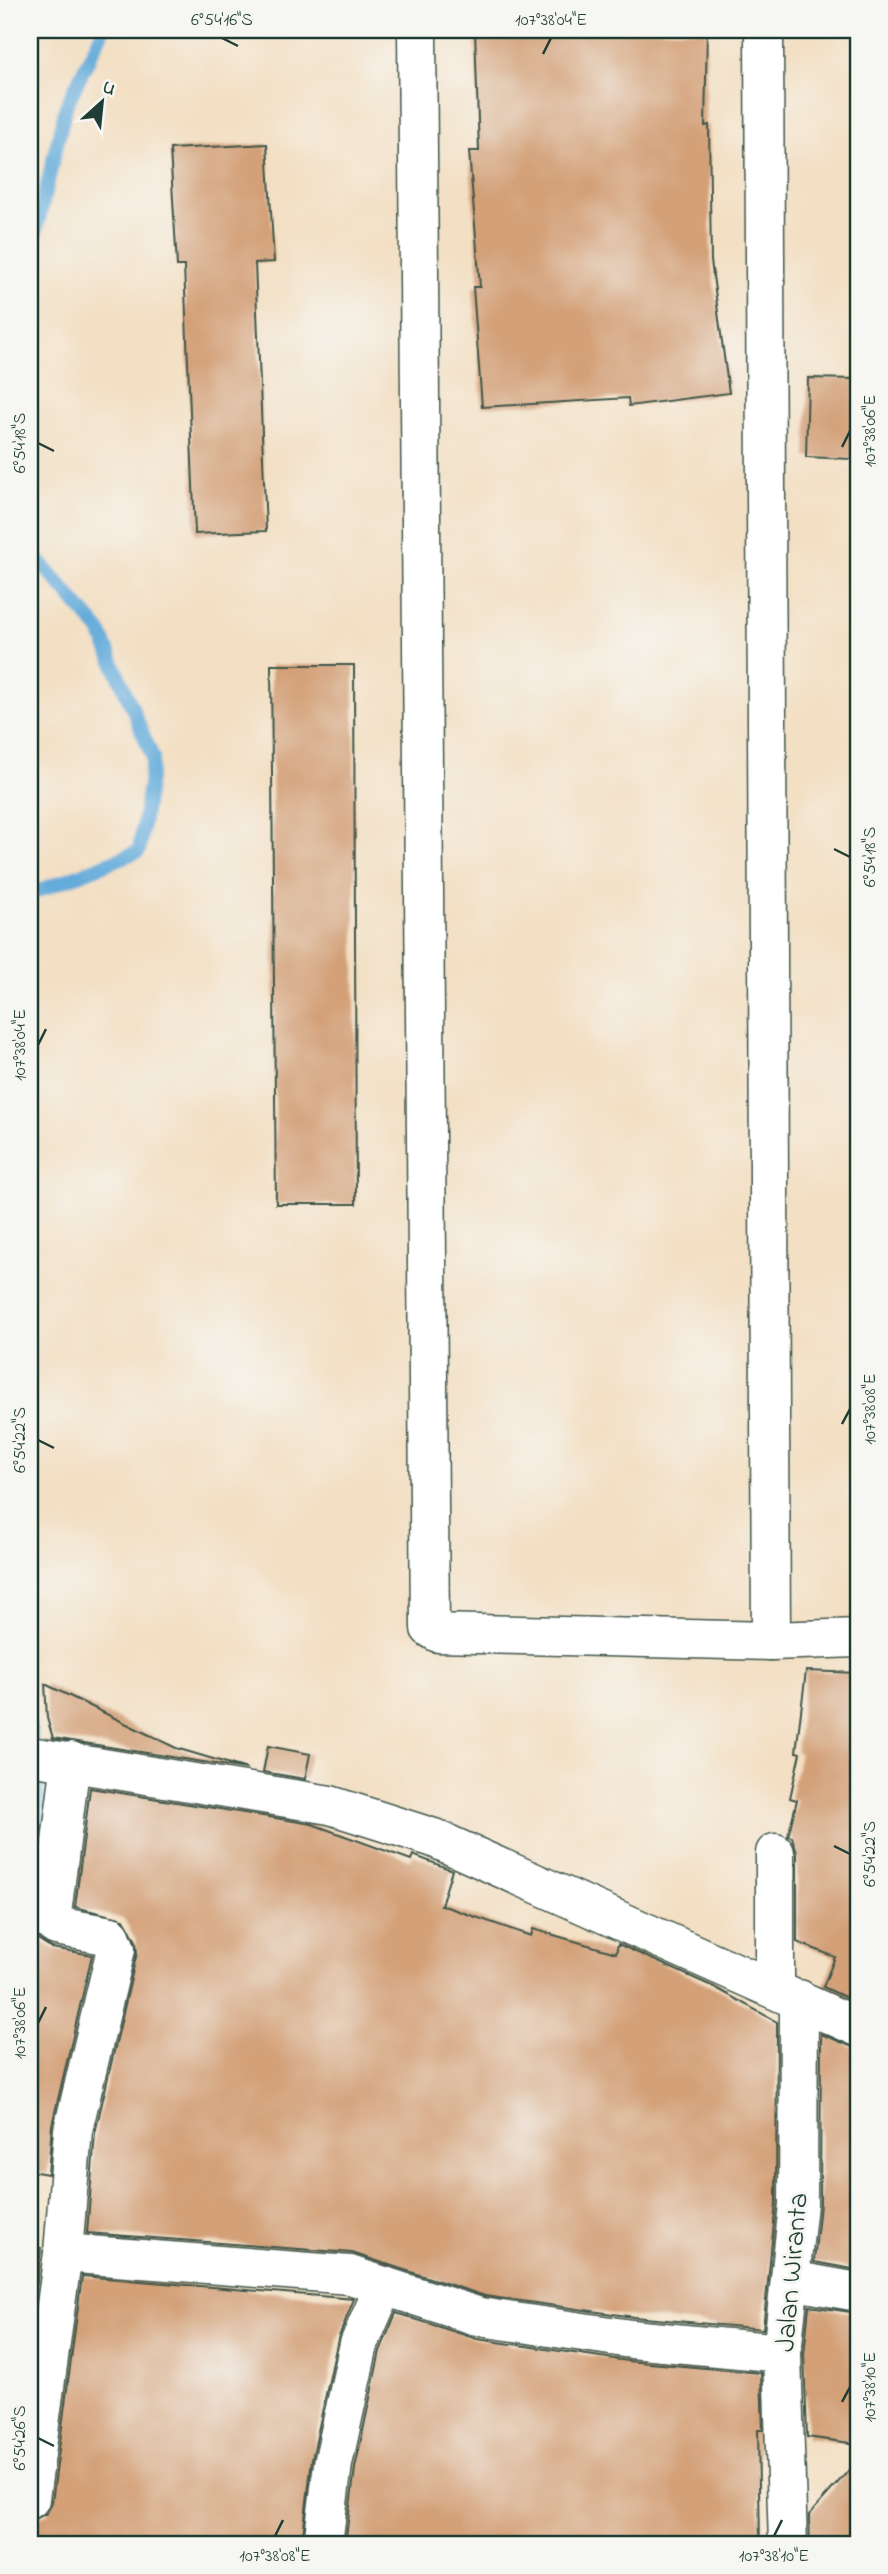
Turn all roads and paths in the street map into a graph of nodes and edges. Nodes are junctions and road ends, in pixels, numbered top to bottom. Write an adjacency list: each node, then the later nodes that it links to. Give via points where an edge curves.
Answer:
1 (417, 30): 4 (street, via 430,1628 438,1633)
2 (764, 30): 4 (street)
3 (858, 1638): 4 (street)
4 (771, 1641)
5 (54, 1759): 7 (street, via 330,1805 434,1838); 9 (street, via 51,1922 111,1936 116,1949 73,2130)
6 (775, 1853): 7 (street, Jalan Wiranta)
7 (787, 1994): 8 (street); 10 (street, Jalan Wiranta, via 798,2204)
8 (858, 2027)
9 (63, 2252): 11 (street, via 350,2275); 14 (street)
10 (790, 2280): 12 (street); 13 (street, Jalan Wiranta)
11 (384, 2286): 13 (street, via 480,2317 631,2339); 15 (street, via 359,2344 333,2464)
12 (858, 2292)
13 (782, 2353): 16 (street, Jalan Wiranta)
14 (30, 2499)
15 (323, 2544)
16 (788, 2544)

